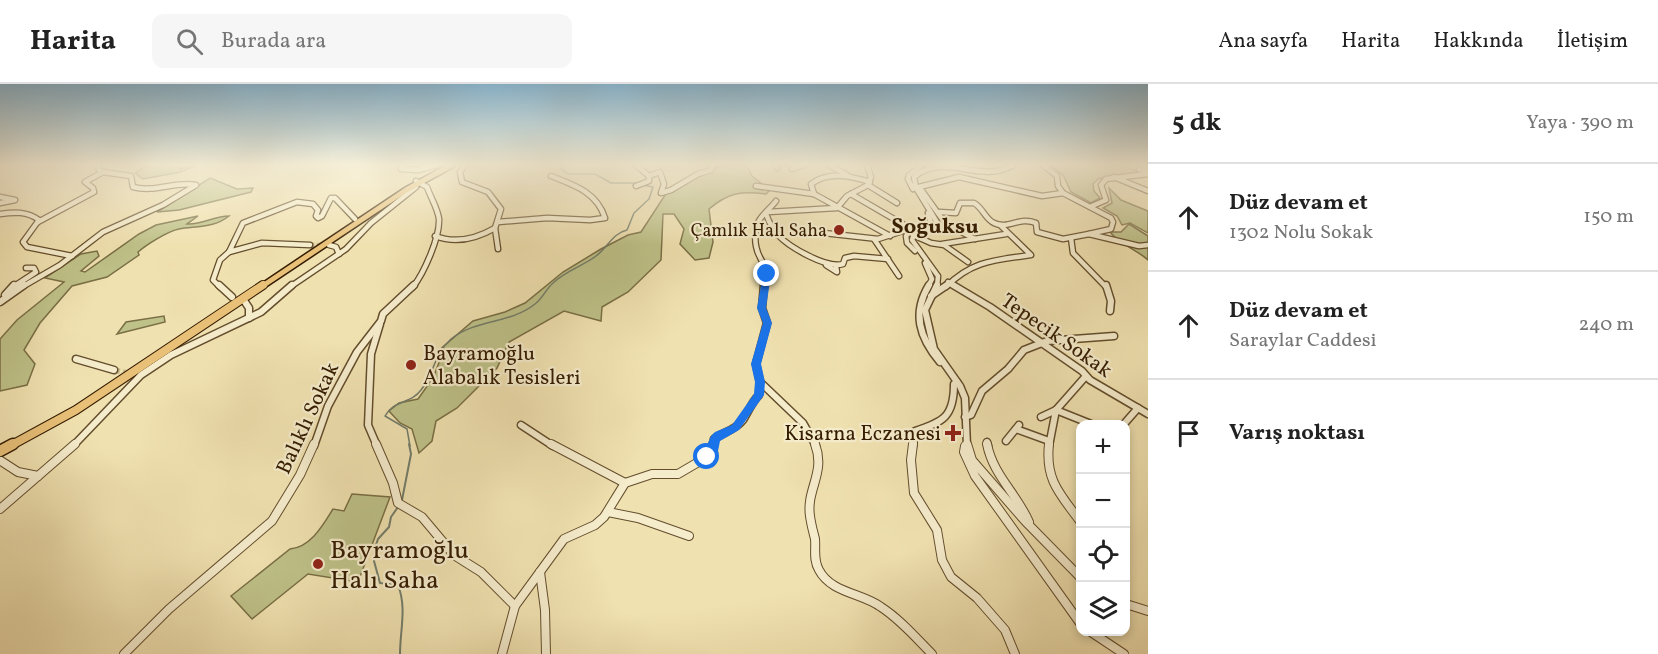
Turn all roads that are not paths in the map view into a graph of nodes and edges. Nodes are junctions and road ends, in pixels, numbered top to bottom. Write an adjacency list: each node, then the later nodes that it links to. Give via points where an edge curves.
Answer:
1 (91, 192): 31 (street)
2 (185, 192): 54 (street, via 103,232)
3 (403, 192): 30 (main road)
4 (406, 192): 88 (main road, via 76,410)
5 (411, 192): 53 (street)
6 (429, 192): 42 (street, Balıklı Sokak, via 439,219)
7 (487, 192): 32 (street, via 501,209)
8 (586, 192): 32 (street, via 603,209 605,218)
9 (797, 192): 18 (street)
10 (855, 192): 19 (street)
11 (880, 192): 22 (street)
12 (918, 192): 37 (street, via 937,219 938,224)
13 (918, 192): 38 (street, via 932,221)
14 (919, 192): 27 (street)
15 (1023, 192): 17 (street, via 1042,196)
16 (1104, 192): 24 (street, via 1106,200)
17 (1063, 193): 24 (street)
18 (814, 194): 25 (street)
19 (851, 194): 25 (street); 35 (street)
20 (0, 197): 23 (street, via 15,200)
21 (776, 201): 28 (street)
22 (897, 203)
23 (0, 205): 26 (street, via 10,212)
24 (1092, 206): 41 (street, via 1111,218 1113,226)
25 (837, 208): 28 (street); 43 (street)
26 (23, 212): 29 (street); 31 (street)
27 (939, 212): 33 (street); 34 (street, via 956,213 960,203 971,202 981,206 991,222)
28 (767, 213): 55 (street, via 767,220 786,244 837,272 836,266 843,264 844,258); 74 (street, via 758,220 755,247 767,274 762,308 767,323 756,364)
29 (0, 214)
30 (356, 219): 52 (street, via 335,198 331,198 318,218 317,206 301,201 243,223); 87 (main road, via 71,407)
31 (38, 222): 54 (street, via 24,242 27,247)
32 (498, 222): 36 (street)
33 (944, 223): 37 (street); 46 (street)
34 (1000, 225): 40 (street); 44 (street, via 1025,219 1036,223 1035,229 1041,234)
35 (906, 226)
36 (495, 228): 42 (street, via 458,241); 51 (street)
37 (932, 228): 38 (street)
38 (914, 232): 43 (street, via 907,228); 47 (street); 60 (street, via 913,243 938,276); 70 (street, via 906,238 932,279 919,304 924,338 930,351)
39 (824, 234): 45 (street)
40 (1006, 234): 46 (street); 59 (street, via 1031,255 992,260 964,270)
41 (1089, 234): 44 (street); 50 (street)
42 (435, 236): 66 (street, Balıklı Sokak, via 416,285 383,314)
43 (890, 236): 45 (street)
44 (1071, 238): 64 (street, via 1073,253 1102,279 1109,292)
45 (874, 239): 55 (street)
46 (975, 239): 47 (street)
47 (938, 244): 56 (street)
48 (310, 245): 52 (street, via 262,243)
49 (329, 245): 53 (street, via 336,247)
50 (1148, 245)
51 (498, 249)
52 (229, 252): 61 (street, via 220,260 213,280)
53 (339, 254): 65 (street)
54 (72, 256): 62 (street)
55 (888, 260): 58 (street)
56 (968, 262)
57 (26, 268): 62 (street, via 36,272 15,284)
58 (899, 276)
59 (948, 282): 60 (street, via 940,293); 68 (street, Tepecik Sokak)
60 (931, 296): 70 (street, via 925,310 931,339)
61 (232, 297)
62 (2, 300)
63 (245, 302): 65 (street)
64 (1110, 312)
65 (249, 318): 90 (street, via 138,375 83,437)
66 (381, 321): 99 (street, Balıklı Sokak, via 371,354 368,425 399,505 423,517 454,555 481,572); 104 (street, Balıklı Sokak, via 357,352 328,406 300,475 272,521 169,609)
67 (1114, 336): 68 (street)
68 (1041, 343): 72 (street, Tepecik Sokak); 78 (street, via 1018,355 982,391 971,415)
69 (76, 359): 71 (street)
70 (947, 368): 73 (street)
71 (114, 370)
72 (1086, 376): 75 (street, Tepecik Sokak); 76 (street)
73 (957, 381): 78 (street, via 965,398); 108 (street, via 954,407 949,414 915,431 911,460 914,493 937,530 948,573 1005,630)
74 (760, 382): 91 (street, via 759,395 743,420 718,435 707,457 678,474 652,474); 107 (street, via 796,413 814,437 820,462 808,513 819,573 828,582 873,602)
75 (1138, 408): 77 (street, Tepecik Sokak); 81 (street)
76 (1056, 410): 79 (street); 80 (street); 84 (street)
77 (1148, 414)
78 (965, 417): 85 (street)
79 (1041, 417)
80 (1082, 420)
81 (1128, 420)
82 (521, 424): 91 (street, via 537,437)
83 (1006, 441): 84 (street, via 1017,427)
84 (1049, 441): 94 (street, via 1048,477)
85 (966, 442): 95 (street, via 978,468); 102 (street, via 964,452 975,476)
86 (987, 442): 95 (street, via 997,477 1027,516)
87 (0, 445)
88 (0, 451)
89 (2, 461): 90 (street, via 18,472)
90 (38, 476): 92 (street)
91 (625, 483): 93 (street)
92 (0, 509)
93 (608, 512): 96 (street); 97 (street, via 595,525 564,539)
94 (1076, 516)
95 (1029, 525): 98 (street)
96 (689, 536)
97 (540, 572): 99 (street); 106 (street)
98 (1076, 573)
99 (515, 606): 105 (street)
100 (1130, 606): 101 (street)
101 (1148, 611)
102 (1076, 617)
103 (1097, 636): 109 (street)
104 (124, 654)
105 (502, 654)
106 (546, 654)
107 (932, 654)
108 (1015, 654)
109 (1124, 654)

